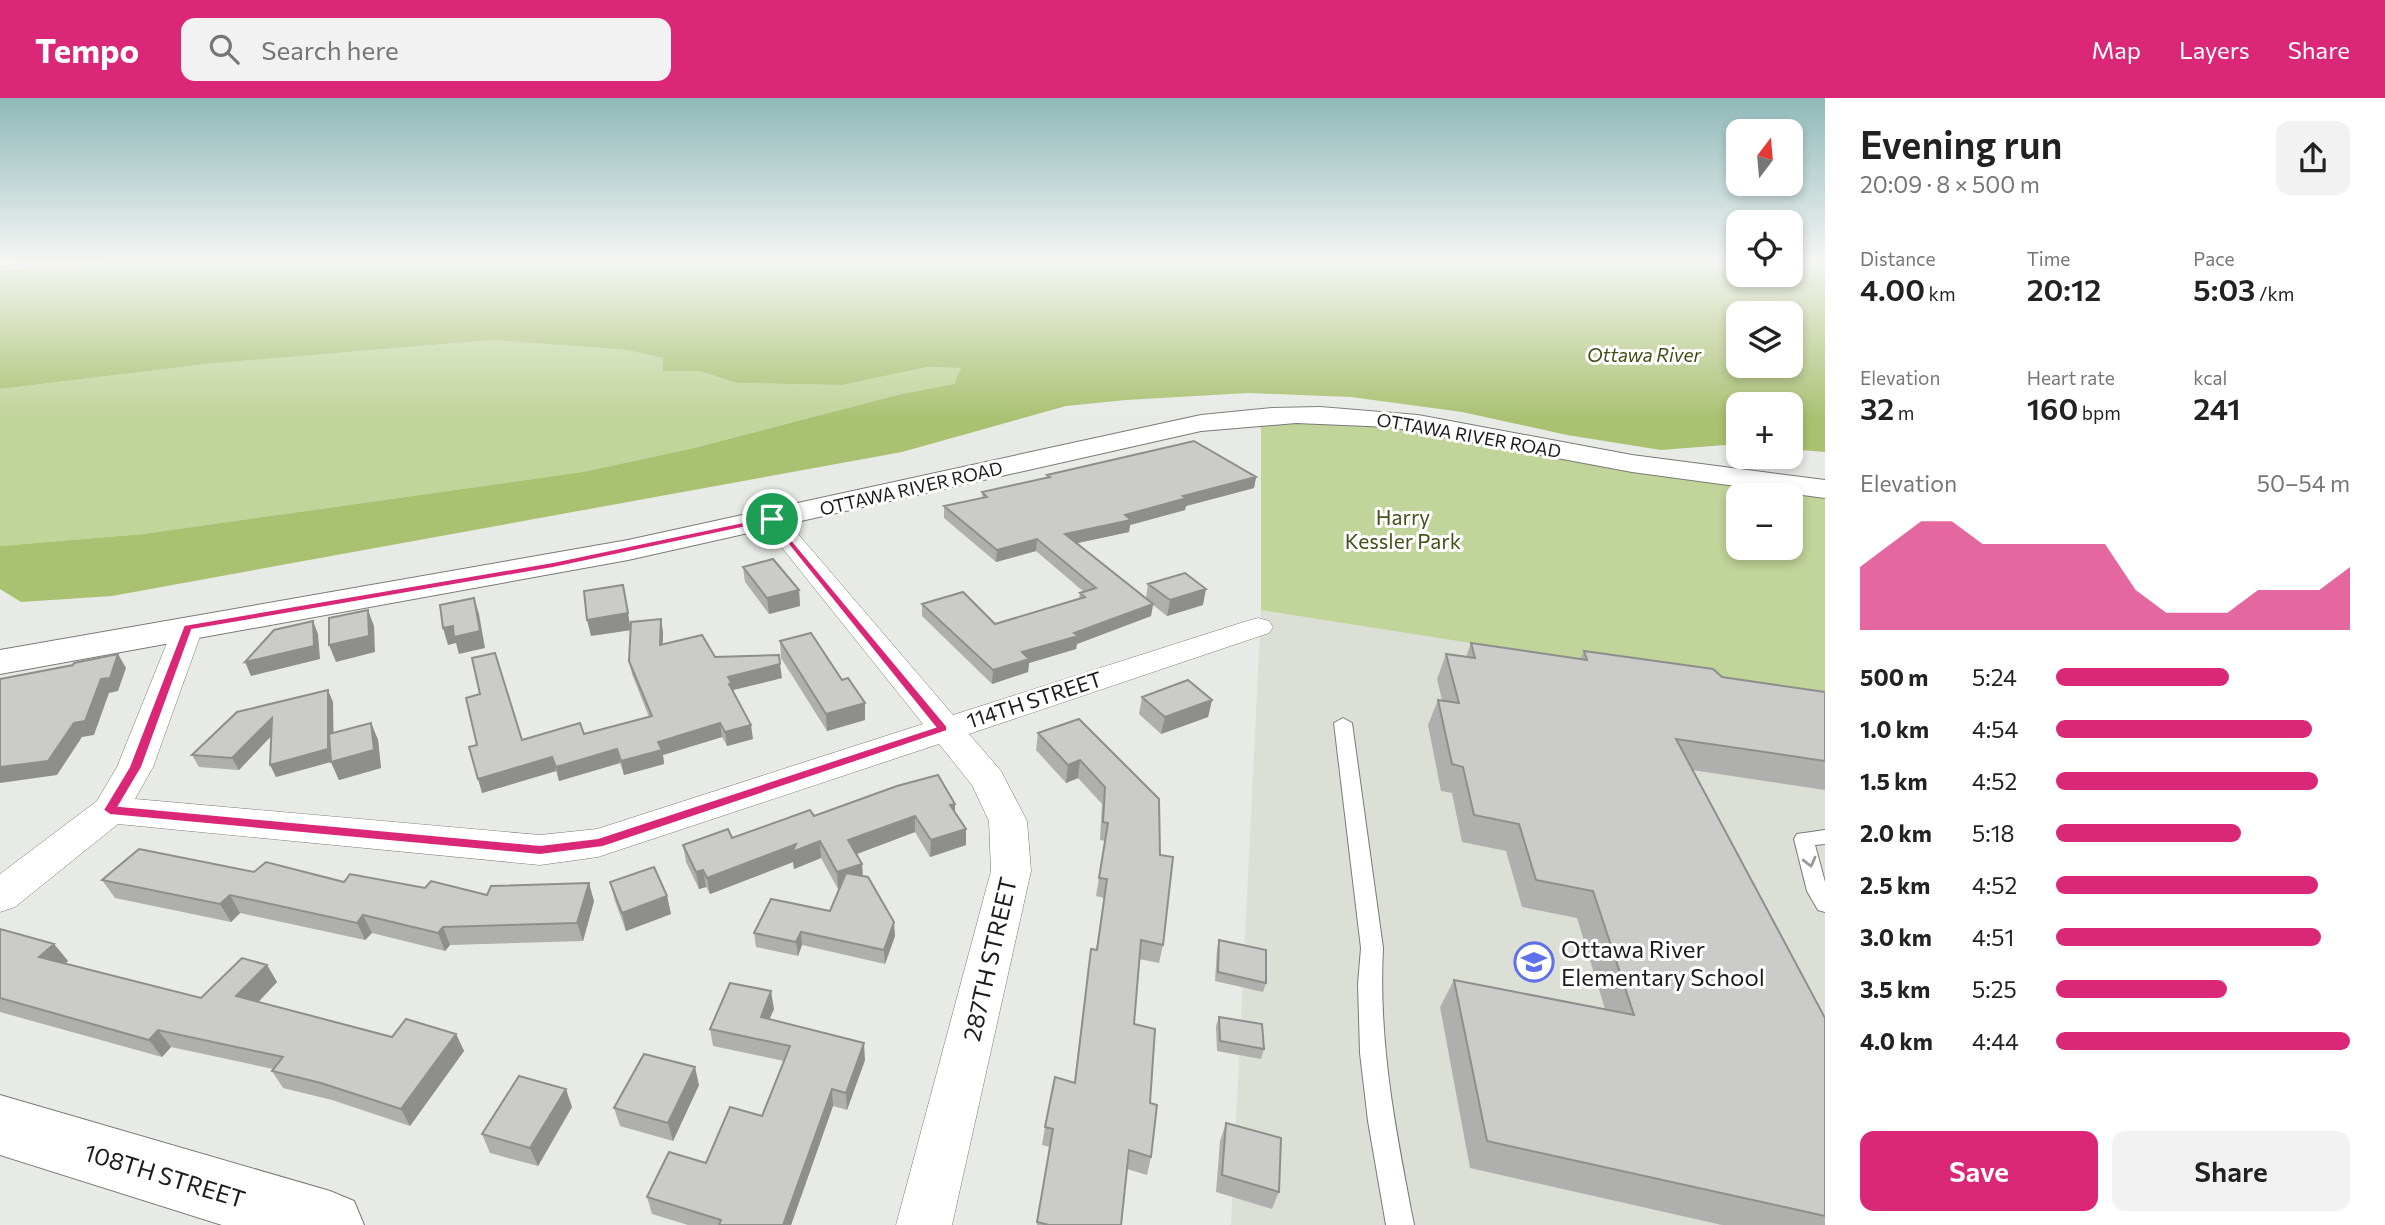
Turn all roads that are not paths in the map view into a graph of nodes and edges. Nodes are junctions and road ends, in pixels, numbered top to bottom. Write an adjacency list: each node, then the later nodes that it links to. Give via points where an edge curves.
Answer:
1 (1825, 489): 2 (street, OTTAWA RIVER ROAD, via 1627,463 1392,419 1304,414 1201,423)
2 (772, 519): 4 (street, OTTAWA RIVER ROAD, via 553,565); 7 (street, 287TH STREET)
3 (1258, 627): 7 (street, 114TH STREET)
4 (188, 628): 5 (street, OTTAWA RIVER ROAD); 8 (street, via 135,767)
5 (0, 663)
6 (1343, 723): 15 (lane, via 1372,947 1372,1074)
7 (943, 729): 8 (street, 114TH STREET, via 598,843 540,850); 14 (street, 287TH STREET, via 988,780 1008,821 1011,871)
8 (110, 810): 10 (street)
9 (1825, 837): 11 (lane, one-way to 11, via 1804,839 1817,891)
10 (0, 896)
11 (1825, 904)
12 (0, 1125): 13 (street, 108TH STREET)
13 (330, 1225)
14 (924, 1225)
15 (1400, 1225)

